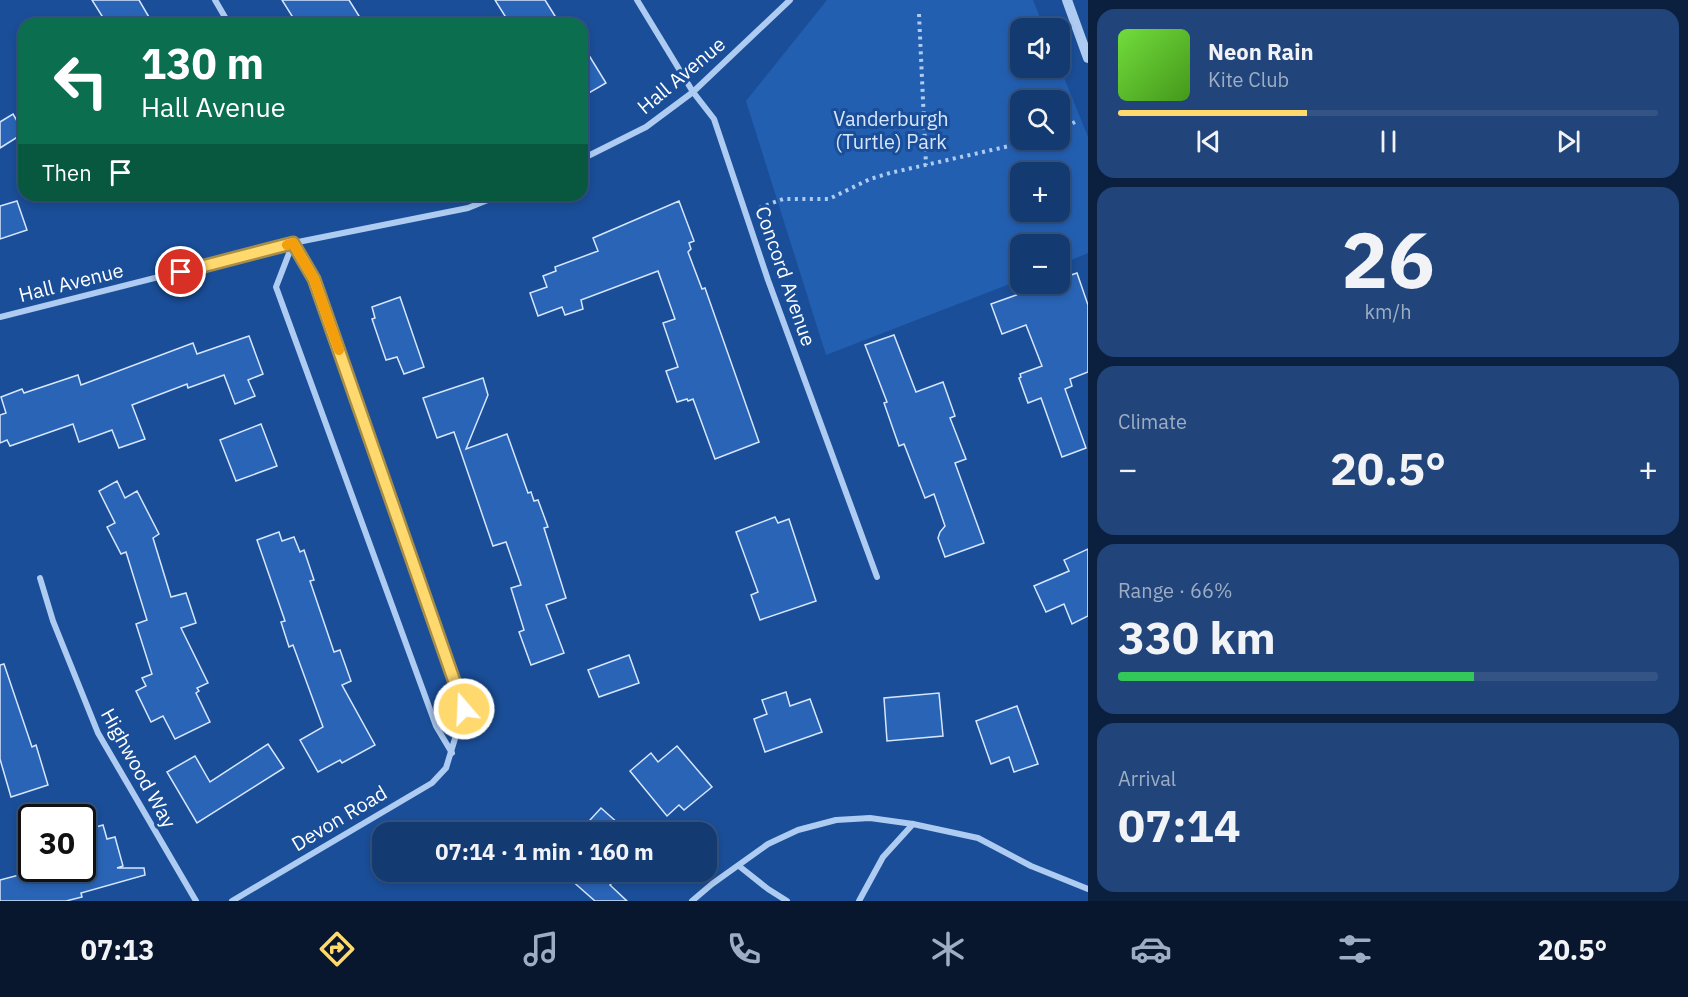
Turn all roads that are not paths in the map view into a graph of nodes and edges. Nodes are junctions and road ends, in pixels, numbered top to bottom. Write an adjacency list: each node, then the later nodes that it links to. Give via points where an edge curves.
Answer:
1 (215, 0): 5 (street)
2 (637, 0): 7 (street, Concord Avenue)
3 (790, 0): 7 (street, Hall Avenue)
4 (1067, 0): 6 (street)
5 (226, 18)
6 (1088, 58)
7 (693, 92): 8 (street, Hall Avenue, via 646,127); 12 (street, Concord Avenue, via 714,119 768,280)
8 (588, 156)
9 (485, 201): 10 (street, Hall Avenue, via 468,208)
10 (293, 243): 11 (street, Hall Avenue); 14 (street, Devon Road, via 314,279 464,709); 14 (street, via 276,287 436,726)
11 (0, 317)
12 (877, 577)
13 (40, 578): 18 (street, Highwood Way, via 98,733)
14 (452, 753): 19 (street, Devon Road, via 446,768 432,783)
15 (913, 824): 16 (street, via 870,818 836,819 768,844); 17 (street, via 978,838 1031,866); 22 (street, via 883,857)
16 (739, 866): 20 (street); 21 (street)
17 (1088, 889)
18 (196, 901)
19 (232, 901)
20 (692, 901)
21 (787, 901)
22 (859, 901)

